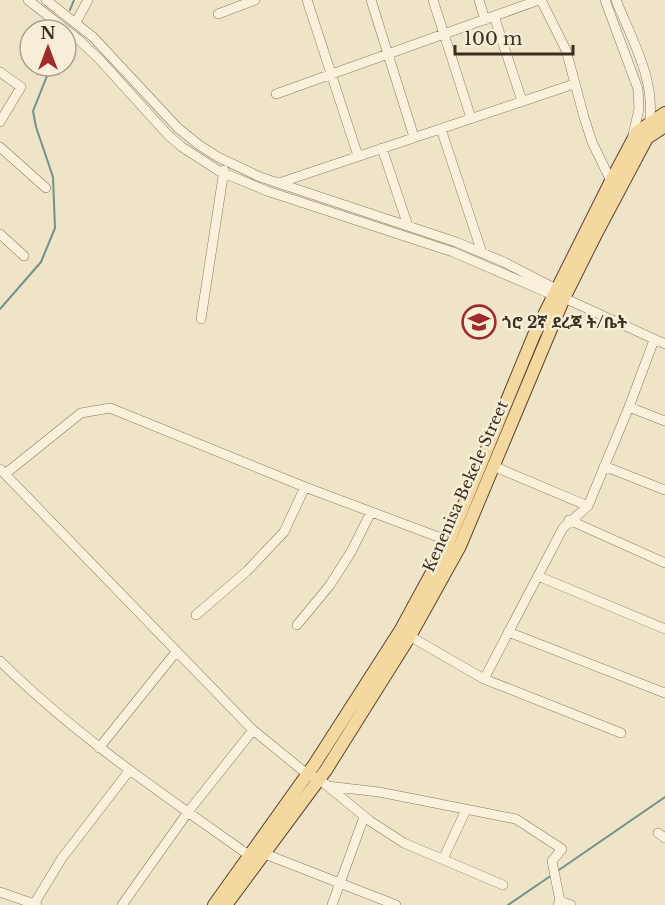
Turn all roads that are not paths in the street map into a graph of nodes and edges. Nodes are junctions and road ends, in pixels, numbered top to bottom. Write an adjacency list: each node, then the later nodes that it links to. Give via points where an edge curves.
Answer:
1 (28, 0): 37 (street, via 86,46 168,135)
2 (46, 0): 13 (street)
3 (88, 0): 14 (street)
4 (255, 0): 12 (street)
5 (307, 0): 20 (street)
6 (371, 0): 18 (street)
7 (433, 0): 17 (street)
8 (480, 0): 15 (street)
9 (540, 0): 15 (street); 21 (street, via 567,50)
10 (605, 0): 32 (street, via 638,89 639,109)
11 (616, 0): 27 (street, via 649,87)
12 (218, 14)
13 (71, 18)
14 (78, 18)
15 (490, 18): 17 (street); 23 (street)
16 (78, 24): 36 (street, via 178,128)
17 (444, 34): 18 (street); 25 (street)
18 (388, 54): 20 (street); 30 (street)
19 (0, 72): 26 (street, via 21,87)
20 (331, 75): 22 (street); 35 (street)
21 (574, 84): 23 (street); 38 (street, via 592,142)
22 (276, 94)
23 (522, 101): 25 (street)
24 (665, 113): 27 (main road)
25 (471, 118): 29 (street)
26 (0, 122)
27 (650, 122): 31 (street); 32 (main road)
28 (665, 126): 31 (main road, Kenenisa Bekele Street)
29 (441, 129): 30 (street); 43 (street)
30 (414, 137): 34 (street)
31 (647, 138): 45 (main road, Kenenisa Bekele Street)
32 (632, 140): 38 (main road)
33 (0, 147): 40 (street)
34 (382, 148): 35 (street); 41 (street)
35 (358, 156): 39 (street)
36 (227, 162): 37 (street); 39 (street)
37 (223, 173): 45 (street, via 453,252); 46 (street)
38 (611, 181): 45 (main road)
39 (279, 183): 41 (street)
40 (46, 188)
41 (408, 226): 43 (street)
42 (0, 234): 44 (street)
43 (482, 253): 45 (street)
44 (24, 256)
45 (558, 294): 47 (street); 51 (main road, Kenenisa Bekele Street); 59 (main road, Kenenisa Bekele Street, via 534,335)
46 (201, 319)
47 (654, 340): 48 (street); 49 (street)
48 (665, 344)
49 (629, 407): 50 (street); 52 (street)
50 (665, 422)
51 (494, 466): 56 (street); 66 (main road, Kenenisa Bekele Street, via 460,546)
52 (604, 466): 55 (street); 56 (street)
53 (3, 471): 54 (street, via 81,413 110,408); 67 (street)
54 (305, 487): 57 (street); 62 (street, via 284,532)
55 (665, 490)
56 (588, 506): 58 (street)
57 (371, 512): 59 (street); 63 (street, via 330,585)
58 (569, 520): 60 (street); 61 (street)
59 (449, 541): 66 (main road, Kenenisa Bekele Street)
60 (665, 562)
61 (538, 576): 64 (street); 65 (street)
62 (196, 615)
63 (297, 626)
64 (665, 628)
65 (508, 632): 69 (street); 70 (street)
66 (405, 633): 69 (street); 75 (main road, Kenenisa Bekele Street)
67 (176, 652): 71 (street); 73 (street)
68 (0, 661): 73 (street)
69 (484, 679): 72 (street)
70 (665, 693)
71 (253, 730): 75 (street); 77 (street)
72 (621, 733)
73 (99, 747): 74 (street)
74 (129, 771): 77 (street); 86 (street, via 62,858)
75 (318, 780): 76 (street); 78 (street); 79 (main road, Kenenisa Bekele Street); 80 (main road, Kenenisa Bekele Street)
76 (466, 810): 81 (street); 85 (street, via 516,819 562,849 552,861)
77 (188, 812): 80 (street); 87 (street)
78 (364, 817): 81 (street, via 404,843); 82 (street)
79 (264, 854): 82 (street); 89 (main road, Kenenisa Bekele Street)
80 (250, 856): 88 (main road, Kenenisa Bekele Street)
81 (443, 859): 83 (street)
82 (340, 883): 90 (street); 91 (street)
83 (503, 885)
84 (0, 892): 86 (street)
85 (559, 903): 92 (street)
86 (36, 904)
87 (122, 905)
88 (214, 905)
89 (226, 905)
90 (332, 905)
91 (396, 905)
92 (571, 905)

